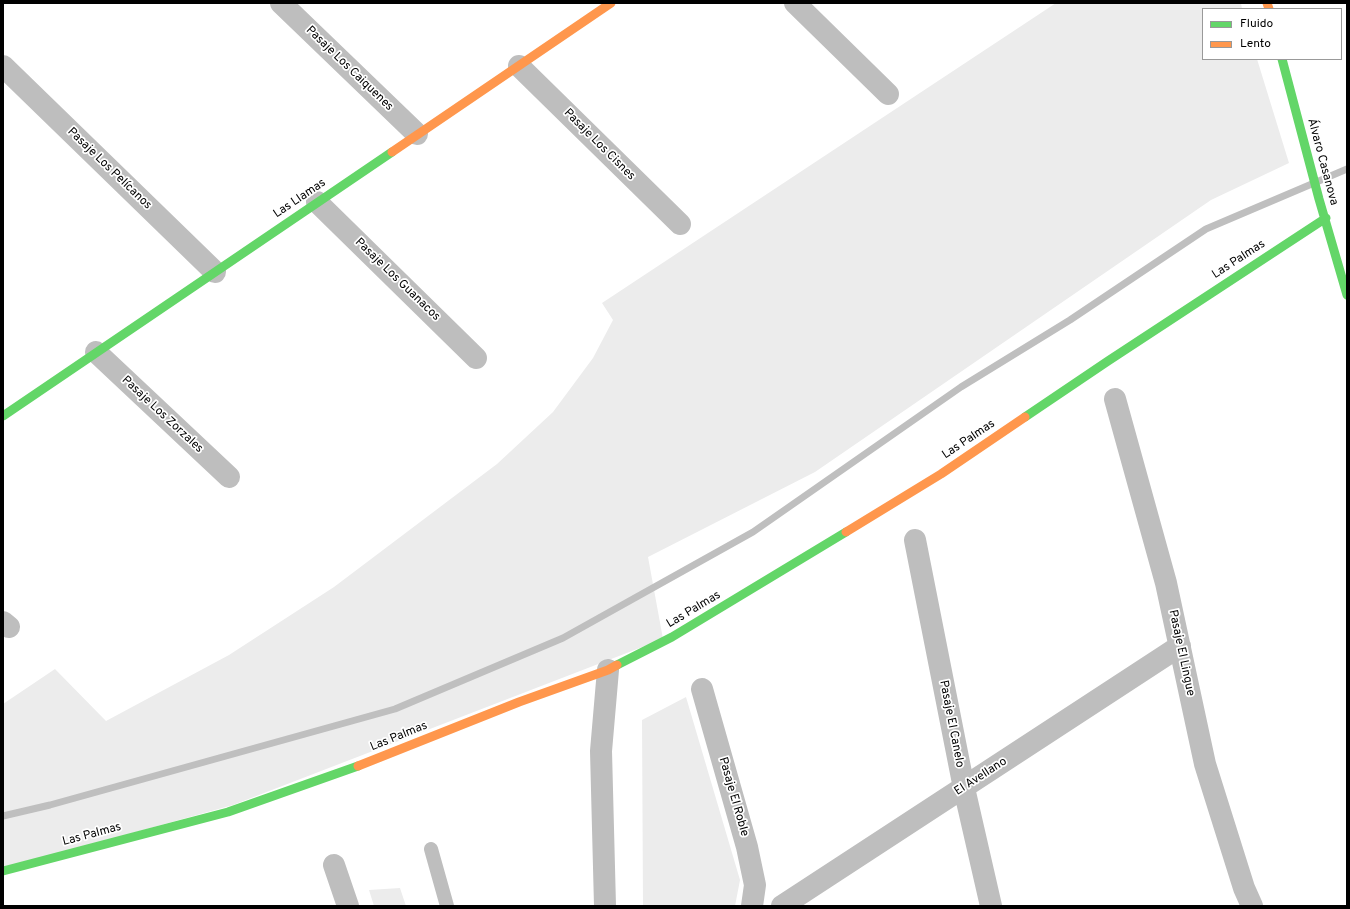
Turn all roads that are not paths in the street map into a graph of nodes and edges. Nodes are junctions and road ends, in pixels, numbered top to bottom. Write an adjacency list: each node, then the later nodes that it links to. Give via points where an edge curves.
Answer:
1 (281, 3): 8 (street, Pasaje Los Caiquenes)
2 (611, 3): 6 (street, Las Llamas)
3 (795, 3): 7 (street)
4 (1282, 60): 10 (street, Álvaro Casanova)
5 (3, 66): 12 (street, Pasaje Los Pelícanos)
6 (519, 66): 8 (street, Las Llamas); 11 (street, Pasaje Los Cisnes)
7 (888, 94)
8 (417, 134): 9 (street, Las Llamas)
9 (317, 202): 12 (street, Las Llamas); 15 (street, Pasaje Los Guanacos)
10 (1326, 218): 13 (street, Álvaro Casanova); 21 (street, Las Palmas, via 941,474 672,638)
11 (680, 224)
12 (215, 272): 14 (street, Las Llamas)
13 (1347, 295)
14 (96, 352): 17 (street, Las Llamas); 18 (street, Pasaje Los Zorzales)
15 (476, 358)
16 (1115, 399): 20 (street, Pasaje El Lingue, via 1166,583)
17 (3, 415)
18 (229, 477)
19 (915, 540): 23 (street, Pasaje El Canelo)
20 (1180, 646): 23 (street, El Avellano); 33 (street, Pasaje El Lingue, via 1205,764)
21 (608, 670): 26 (street, Las Palmas, via 518,702 354,768 228,812); 29 (street, via 601,751)
22 (702, 688): 30 (street, Pasaje El Roble, via 747,847 754,885)
23 (964, 788): 31 (street, El Avellano); 32 (street, Pasaje El Canelo)
24 (431, 849): 28 (lane)
25 (334, 865): 27 (street)
26 (3, 871)
27 (348, 906)
28 (448, 906)
29 (605, 906)
30 (752, 906)
31 (782, 906)
32 (991, 906)
33 (1252, 906)

